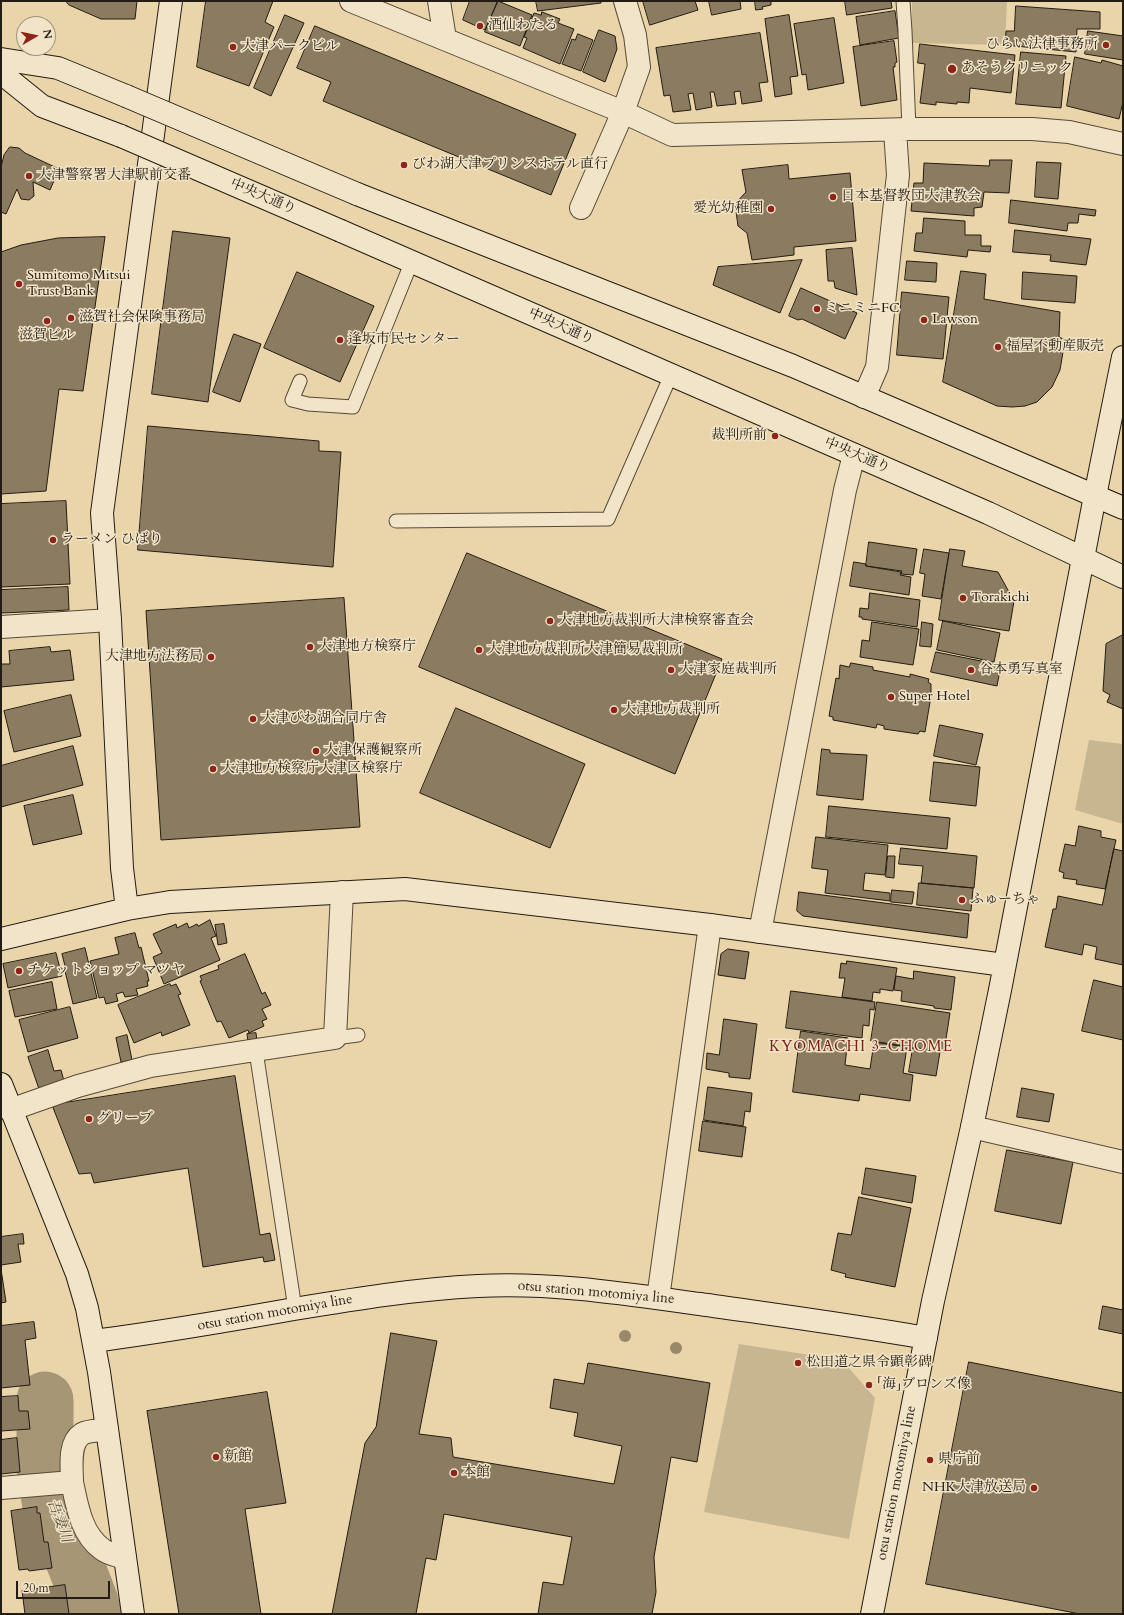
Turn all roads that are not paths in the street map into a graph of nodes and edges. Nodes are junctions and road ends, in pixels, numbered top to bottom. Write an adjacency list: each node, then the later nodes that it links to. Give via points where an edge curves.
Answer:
1 (171, 1): 25 (street, via 102,513)
2 (351, 1): 6 (street)
3 (439, 1): 6 (street)
4 (625, 1): 9 (street, via 635,35 640,67)
5 (902, 1): 10 (lane, via 906,30)
6 (445, 39): 9 (street)
7 (1, 59): 17 (street, bridge, via 58,68 357,194 793,366)
8 (1, 74): 13 (street, 中央大通り, bridge, via 42,106 121,136)
9 (623, 112): 10 (street, via 672,136); 12 (street)
10 (902, 130): 11 (street, via 1069,132); 17 (street, via 878,360)
11 (1123, 144)
12 (581, 208)
13 (412, 261): 15 (street, 中央大通り); 16 (lane, via 353,407 308,404 292,400)
14 (1123, 357): 18 (street)
15 (671, 375): 19 (street, 中央大通り); 22 (lane, via 608,520)
16 (300, 380)
17 (864, 397): 20 (street)
18 (1117, 420): 20 (street)
19 (854, 455): 23 (street, 中央大通り, via 988,513); 30 (street, via 845,490)
20 (1095, 496): 21 (street); 23 (street)
21 (1123, 508)
22 (396, 521)
23 (1083, 558): 24 (street, 中央大通り); 32 (street)
24 (1123, 577)
25 (110, 620): 26 (street); 28 (street, via 122,868)
26 (1, 627)
27 (342, 892): 28 (street, via 170,902); 29 (street, via 405,889); 34 (street)
28 (127, 909): 31 (street)
29 (710, 925): 30 (street); 40 (street)
30 (760, 932): 32 (street)
31 (1, 939)
32 (1004, 965): 38 (street)
33 (358, 1036): 34 (lane)
34 (335, 1038): 35 (street)
35 (256, 1051): 37 (street, via 151,1066 78,1086); 41 (lane)
36 (1, 1084): 37 (street)
37 (10, 1110): 43 (street, via 77,1274)
38 (972, 1127): 39 (street); 42 (street)
39 (1123, 1162)
40 (658, 1298): 41 (street, otsu station motomiya line, via 528,1285 480,1286 367,1297); 42 (street, otsu station motomiya line)
41 (295, 1309): 43 (street, otsu station motomiya line)
42 (926, 1338): 49 (street, otsu station motomiya line)
43 (94, 1341): 44 (street)
44 (107, 1430): 45 (street, via 81,1435 75,1444 72,1458); 47 (street)
45 (56, 1484): 46 (street); 47 (street, via 78,1509 86,1530 96,1545)
46 (1, 1488)
47 (125, 1558): 48 (street)
48 (133, 1614)
49 (872, 1614)

